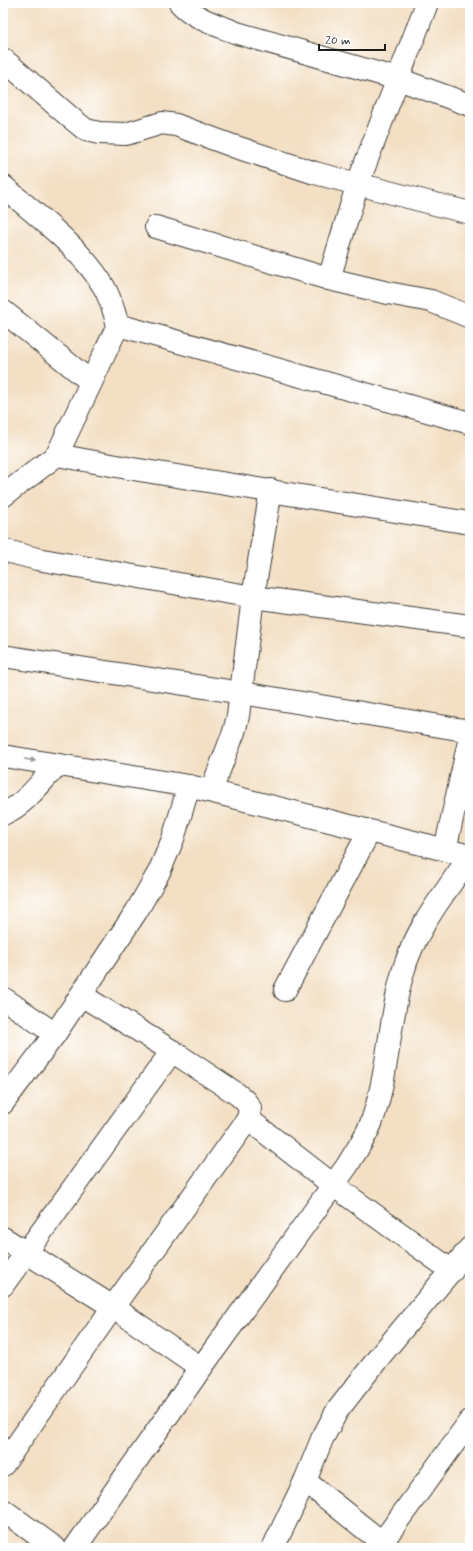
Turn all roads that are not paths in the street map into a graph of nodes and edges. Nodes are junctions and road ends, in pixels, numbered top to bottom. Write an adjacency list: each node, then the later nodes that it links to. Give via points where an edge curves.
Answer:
1 (180, 3): 4 (street, via 191,13 237,33)
2 (427, 3): 4 (street)
3 (3, 59): 6 (street, via 86,130 126,134 162,123 176,125 284,163)
4 (398, 79): 5 (street); 6 (street)
5 (470, 105)
6 (358, 183): 8 (street); 10 (street)
7 (3, 186): 13 (street, via 92,269 105,288)
8 (470, 213)
9 (156, 227): 10 (street)
10 (329, 279): 12 (street, via 431,301)
11 (3, 310): 14 (street)
12 (470, 317)
13 (118, 325): 14 (street); 15 (street)
14 (90, 382): 16 (street)
15 (470, 423)
16 (56, 454): 17 (street, via 133,469); 18 (street)
17 (271, 490): 19 (street); 21 (street)
18 (3, 496)
19 (470, 523)
20 (3, 550): 21 (street, via 37,559)
21 (253, 597): 22 (street); 24 (street)
22 (470, 626)
23 (3, 656): 24 (street)
24 (242, 693): 25 (street); 30 (street, via 234,732)
25 (470, 731)
26 (470, 737): 33 (street)
27 (3, 756): 28 (street, one-way to 28)
28 (58, 765): 29 (street); 31 (street, via 27,797 11,811)
29 (189, 786): 30 (street); 36 (street, via 173,839 159,872)
30 (211, 791): 32 (street)
31 (3, 814)
32 (369, 832): 33 (street); 35 (street)
33 (446, 850): 34 (street)
34 (470, 856): 42 (street, via 414,941 403,971 390,1026 380,1094 373,1120)
35 (285, 990)
36 (81, 995): 38 (street); 39 (street)
37 (3, 998): 38 (street)
38 (55, 1034): 40 (street)
39 (172, 1051): 41 (street, via 245,1101 250,1108); 45 (street)
40 (3, 1103)
41 (248, 1119): 42 (street); 48 (street)
42 (333, 1184): 46 (street); 49 (street)
43 (3, 1238): 45 (street)
44 (470, 1248): 46 (street)
45 (26, 1252): 47 (street); 48 (street)
46 (452, 1271): 52 (street, via 337,1411 322,1439)
47 (3, 1284)
48 (113, 1307): 49 (street); 51 (street)
49 (201, 1368): 56 (street)
50 (470, 1421): 54 (street)
51 (3, 1465)
52 (305, 1481): 54 (street); 57 (street)
53 (3, 1510): 55 (street)
54 (383, 1546)
55 (55, 1548)
56 (75, 1548)
57 (273, 1548)

